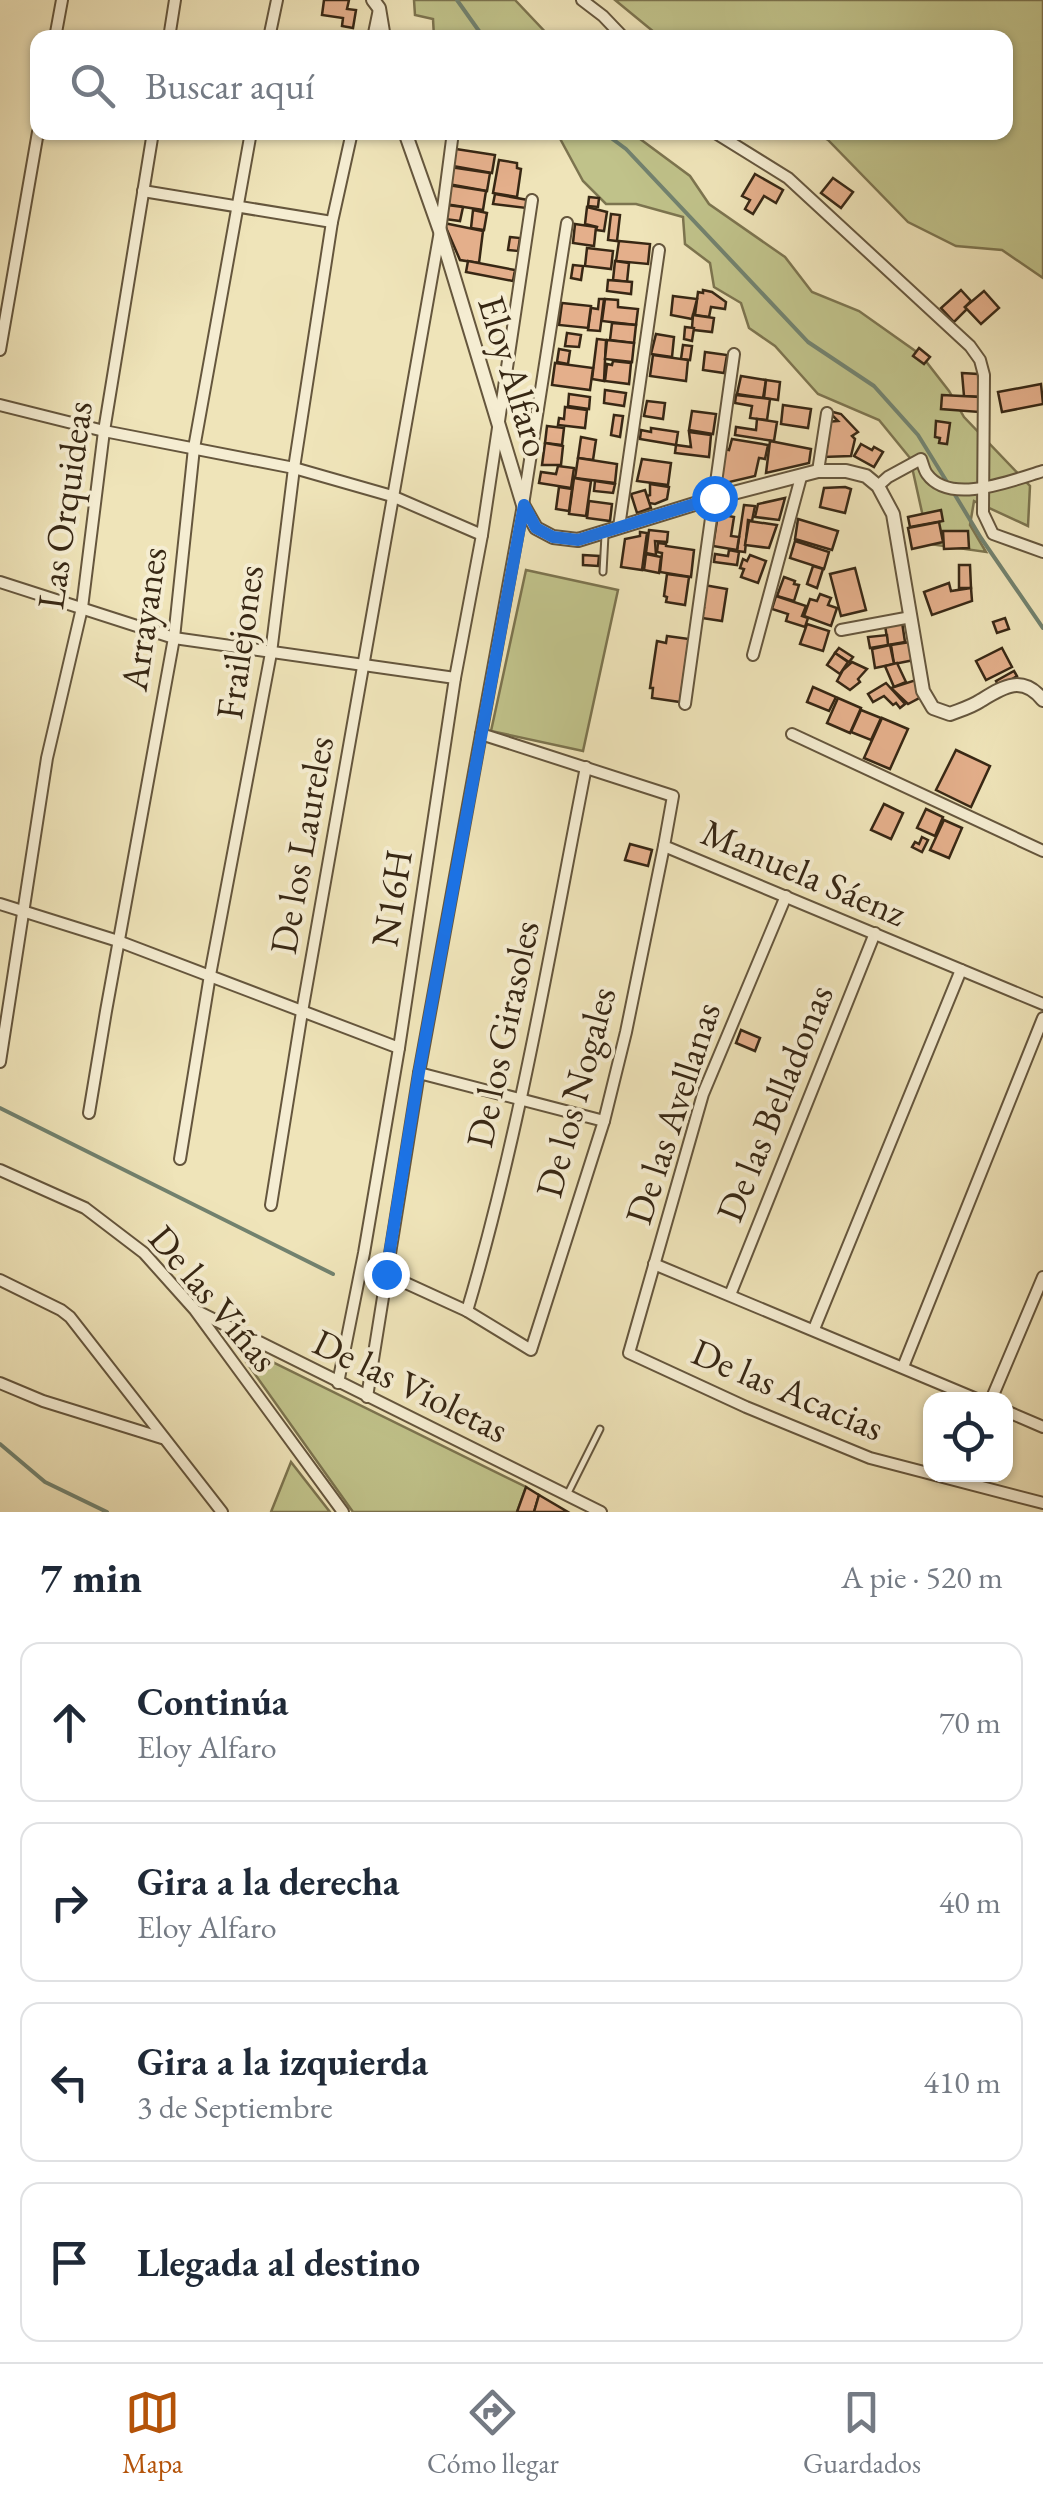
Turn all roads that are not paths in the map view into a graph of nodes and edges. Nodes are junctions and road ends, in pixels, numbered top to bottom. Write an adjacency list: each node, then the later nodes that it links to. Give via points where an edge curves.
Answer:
1 (62, 0): 6 (street)
2 (175, 0): 7 (street)
3 (276, 0): 8 (street)
4 (582, 0): 11 (street)
5 (376, 4): 9 (street); 10 (street)
6 (56, 30)
7 (170, 30)
8 (270, 30)
9 (373, 30)
10 (382, 30)
11 (616, 30)
12 (37, 140): 26 (street)
13 (152, 140): 19 (street, Las Orquideas)
14 (249, 140): 21 (street, Arrayanes)
15 (350, 140): 22 (street, Frailejones)
16 (408, 140): 24 (street, Eloy Alfaro)
17 (451, 140): 24 (street, De los Laureles)
18 (727, 140): 38 (street, via 788,178 970,346 984,374)
19 (142, 191): 21 (street); 31 (street, Las Orquideas)
20 (532, 200): 30 (street, N16H)
21 (237, 205): 22 (street); 32 (street, Arrayanes)
22 (332, 222): 33 (street, Frailejones)
23 (567, 223): 41 (street)
24 (440, 231): 30 (street, Eloy Alfaro); 39 (street, De los Laureles)
25 (660, 250): 42 (street)
26 (0, 350)
27 (734, 354): 40 (street)
28 (0, 405): 31 (street)
29 (826, 414): 35 (street)
30 (498, 422): 41 (street, Eloy Alfaro); 43 (street, N16H)
31 (104, 431): 32 (street); 47 (street, Las Orquideas)
32 (194, 448): 33 (street); 50 (street, Arrayanes)
33 (294, 468): 39 (street); 51 (street, Frailejones)
34 (1043, 471): 38 (street)
35 (818, 472): 36 (street, Eloy Alfaro); 37 (street, Eloy Alfaro, via 846,470)
36 (800, 477): 40 (street, Eloy Alfaro); 52 (street)
37 (878, 486): 38 (street, via 920,459 928,477 956,491); 48 (street, via 893,514)
38 (984, 488): 44 (street, via 982,513 993,534)
39 (392, 496): 43 (street); 53 (street, De los Laureles)
40 (714, 498): 42 (street, Eloy Alfaro); 56 (street)
41 (524, 505): 42 (street, Eloy Alfaro, via 536,528 553,537 578,540); 57 (street)
42 (612, 529): 45 (lane)
43 (482, 535): 54 (street, N16H)
44 (1043, 552)
45 (603, 572)
46 (0, 582): 47 (street)
47 (82, 608): 50 (street); 64 (street, Las Orquideas, via 48,758)
48 (911, 618): 49 (street); 55 (street, via 933,708 950,714 1017,684)
49 (841, 630)
50 (174, 638): 51 (street); 66 (street, Arrayanes)
51 (271, 653): 53 (street); 68 (street, Frailejones)
52 (754, 654)
53 (363, 666): 54 (street); 70 (street, De los Laureles)
54 (455, 678): 72 (street, N16H)
55 (1043, 700)
56 (686, 704)
57 (482, 734): 59 (street, Manuela Sáenz); 74 (street)
58 (792, 734): 61 (street)
59 (586, 767): 60 (street, Manuela Sáenz, via 673,796); 75 (street, De los Girasoles)
60 (664, 846): 62 (street, Manuela Sáenz); 77 (street, De los Nogales)
61 (1043, 851)
62 (786, 896): 65 (street, Manuela Sáenz); 81 (street, De las Avellanas, via 704,1094)
63 (0, 904): 64 (street)
64 (24, 912): 66 (street); 73 (street, Las Orquideas)
65 (874, 934): 67 (street, Manuela Sáenz); 85 (street, De las Belladonas)
66 (118, 940): 68 (street); 76 (street, Arrayanes)
67 (961, 970): 69 (street, Manuela Sáenz); 88 (street)
68 (210, 976): 70 (street); 78 (street, Frailejones)
69 (1043, 1004)
70 (302, 1012): 72 (street); 80 (street, De los Laureles)
71 (1043, 1018): 90 (street)
72 (399, 1048): 91 (street, N16H)
73 (0, 1062)
74 (419, 1072): 75 (street); 82 (street)
75 (521, 1100): 77 (street); 87 (street, De los Girasoles)
76 (90, 1112)
77 (604, 1121): 87 (street, De los Nogales, via 531,1350)
78 (180, 1158)
79 (0, 1170): 86 (street, De las Viñas, via 85,1208 144,1253)
80 (271, 1204)
81 (654, 1264): 85 (street); 89 (street, De las Avellanas)
82 (386, 1274): 87 (street); 95 (street)
83 (1043, 1278): 94 (street)
84 (0, 1280): 99 (street, via 70,1317)
85 (730, 1295): 88 (street)
86 (195, 1310): 91 (street, De las Violetas); 105 (street, De las Viñas)
87 (467, 1312)
88 (814, 1329): 90 (street)
89 (628, 1353): 100 (street, De las Acacias, via 870,1458)
90 (902, 1367): 93 (street)
91 (338, 1382): 95 (street, De las Violetas)
92 (0, 1383): 99 (street)
93 (960, 1392)
94 (994, 1392)
95 (367, 1397): 102 (street, De las Violetas)
96 (1013, 1413): 97 (street)
97 (1043, 1426)
98 (600, 1429): 102 (lane)
99 (164, 1439): 104 (street)
100 (923, 1470)
101 (972, 1482): 103 (street, De las Acacias)
102 (567, 1495): 106 (street, De las Violetas)
103 (1043, 1503)
104 (222, 1512)
105 (343, 1512)
106 (601, 1512)

